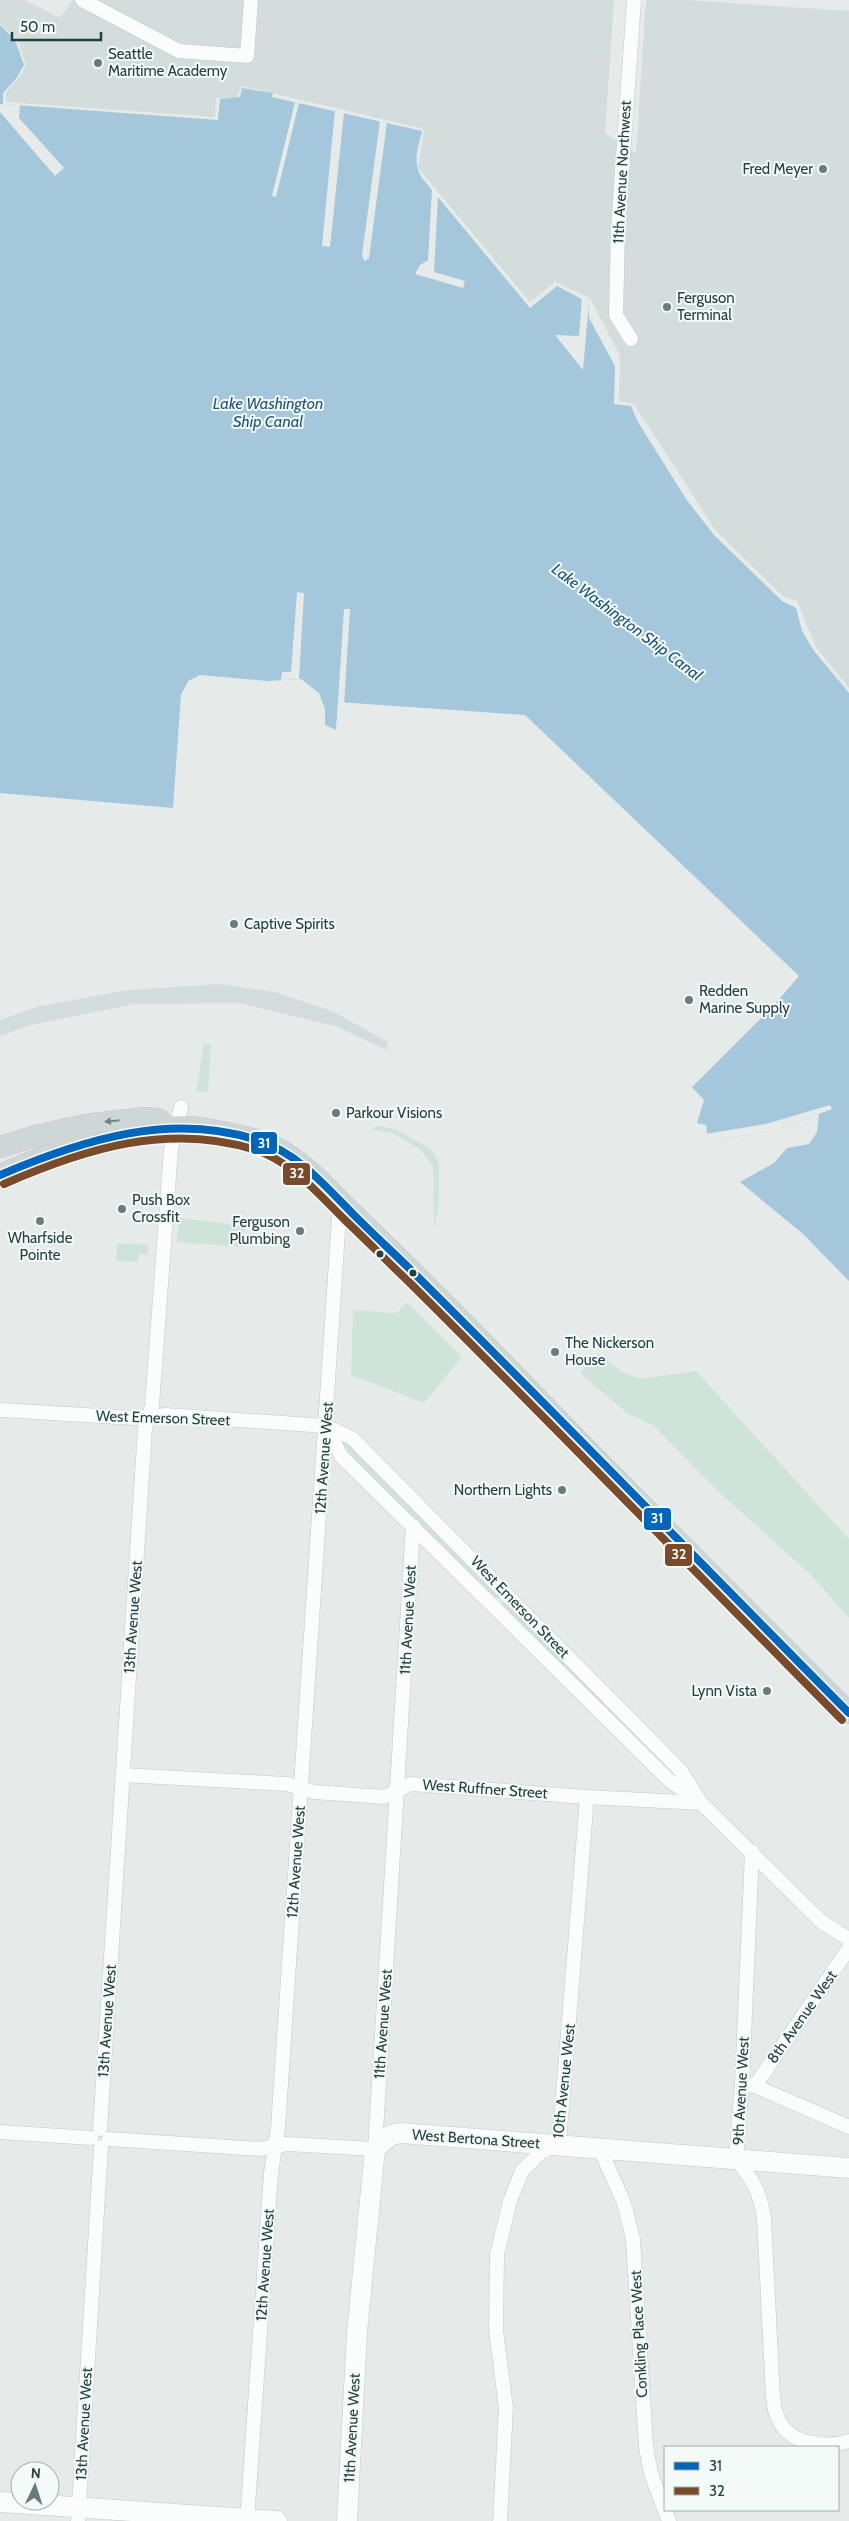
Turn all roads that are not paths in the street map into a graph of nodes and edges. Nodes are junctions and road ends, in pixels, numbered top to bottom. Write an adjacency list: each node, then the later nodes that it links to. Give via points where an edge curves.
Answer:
1 (82, 0): 2 (street, via 179,51 247,56)
2 (251, 0)
3 (634, 0): 4 (street, 11th Avenue Northwest, via 618,229 616,315)
4 (630, 340)
5 (178, 1117): 6 (main road, one-way to 6, via 94,1123 39,1134); 7 (main road, via 45,1156); 8 (main road, via 283,1151); 10 (street, 13th Avenue West, via 171,1149)
6 (0, 1147)
7 (0, 1175)
8 (340, 1202): 11 (street, 12th Avenue West); 13 (main road, via 417,1275)
9 (0, 1410): 10 (street, West Emerson Street)
10 (148, 1417): 11 (street, West Emerson Street, via 166,1415); 14 (street, 13th Avenue West)
11 (326, 1426): 12 (street, West Emerson Street, via 341,1456); 15 (street, 12th Avenue West); 18 (street, West Emerson Street, via 352,1438 417,1502 681,1771)
12 (413, 1526): 16 (street, 11th Avenue West); 18 (street, West Emerson Street, via 670,1781)
13 (849, 1713)
14 (123, 1775): 15 (street, West Ruffner Street, via 287,1784); 25 (street, 13th Avenue West)
15 (300, 1788): 16 (street, West Ruffner Street, via 384,1797); 27 (street, 12th Avenue West)
16 (397, 1792): 17 (street, West Ruffner Street, via 411,1784); 28 (street, 11th Avenue West)
17 (587, 1797): 18 (street, West Ruffner Street); 26 (street, 10th Avenue West)
18 (701, 1803): 19 (street, West Emerson Street)
19 (752, 1852): 20 (street, West Emerson Street, via 822,1922); 22 (street, 9th Avenue West)
20 (849, 1939)
21 (849, 1948): 22 (street, 8th Avenue West)
22 (748, 2085): 23 (street); 30 (street, 9th Avenue West)
23 (849, 2127)
24 (0, 2132): 25 (street)
25 (100, 2138): 27 (street, via 259,2149); 35 (street, 13th Avenue West)
26 (559, 2144): 28 (street, West Bertona Street, via 401,2133 390,2136); 29 (street, West Bertona Street); 39 (street, 10th Avenue West, via 541,2152 522,2171 510,2201 497,2255 496,2330 506,2408)
27 (275, 2146): 28 (street); 36 (street, 12th Avenue West)
28 (375, 2149): 38 (street, 11th Avenue West, via 358,2332)
29 (600, 2149): 30 (street, West Bertona Street); 34 (street, Conkling Place West, via 624,2203 633,2239 646,2447 651,2474)
30 (736, 2159): 31 (street, West Bertona Street); 32 (street, 9th Avenue West, via 754,2181 761,2201 773,2396 777,2416 794,2436 810,2444 832,2446)
31 (849, 2168)
32 (849, 2440)
33 (0, 2502): 35 (street)
34 (664, 2508)
35 (79, 2514): 36 (street)
36 (247, 2520): 37 (street)
37 (277, 2521)
38 (348, 2521)
39 (500, 2521)

